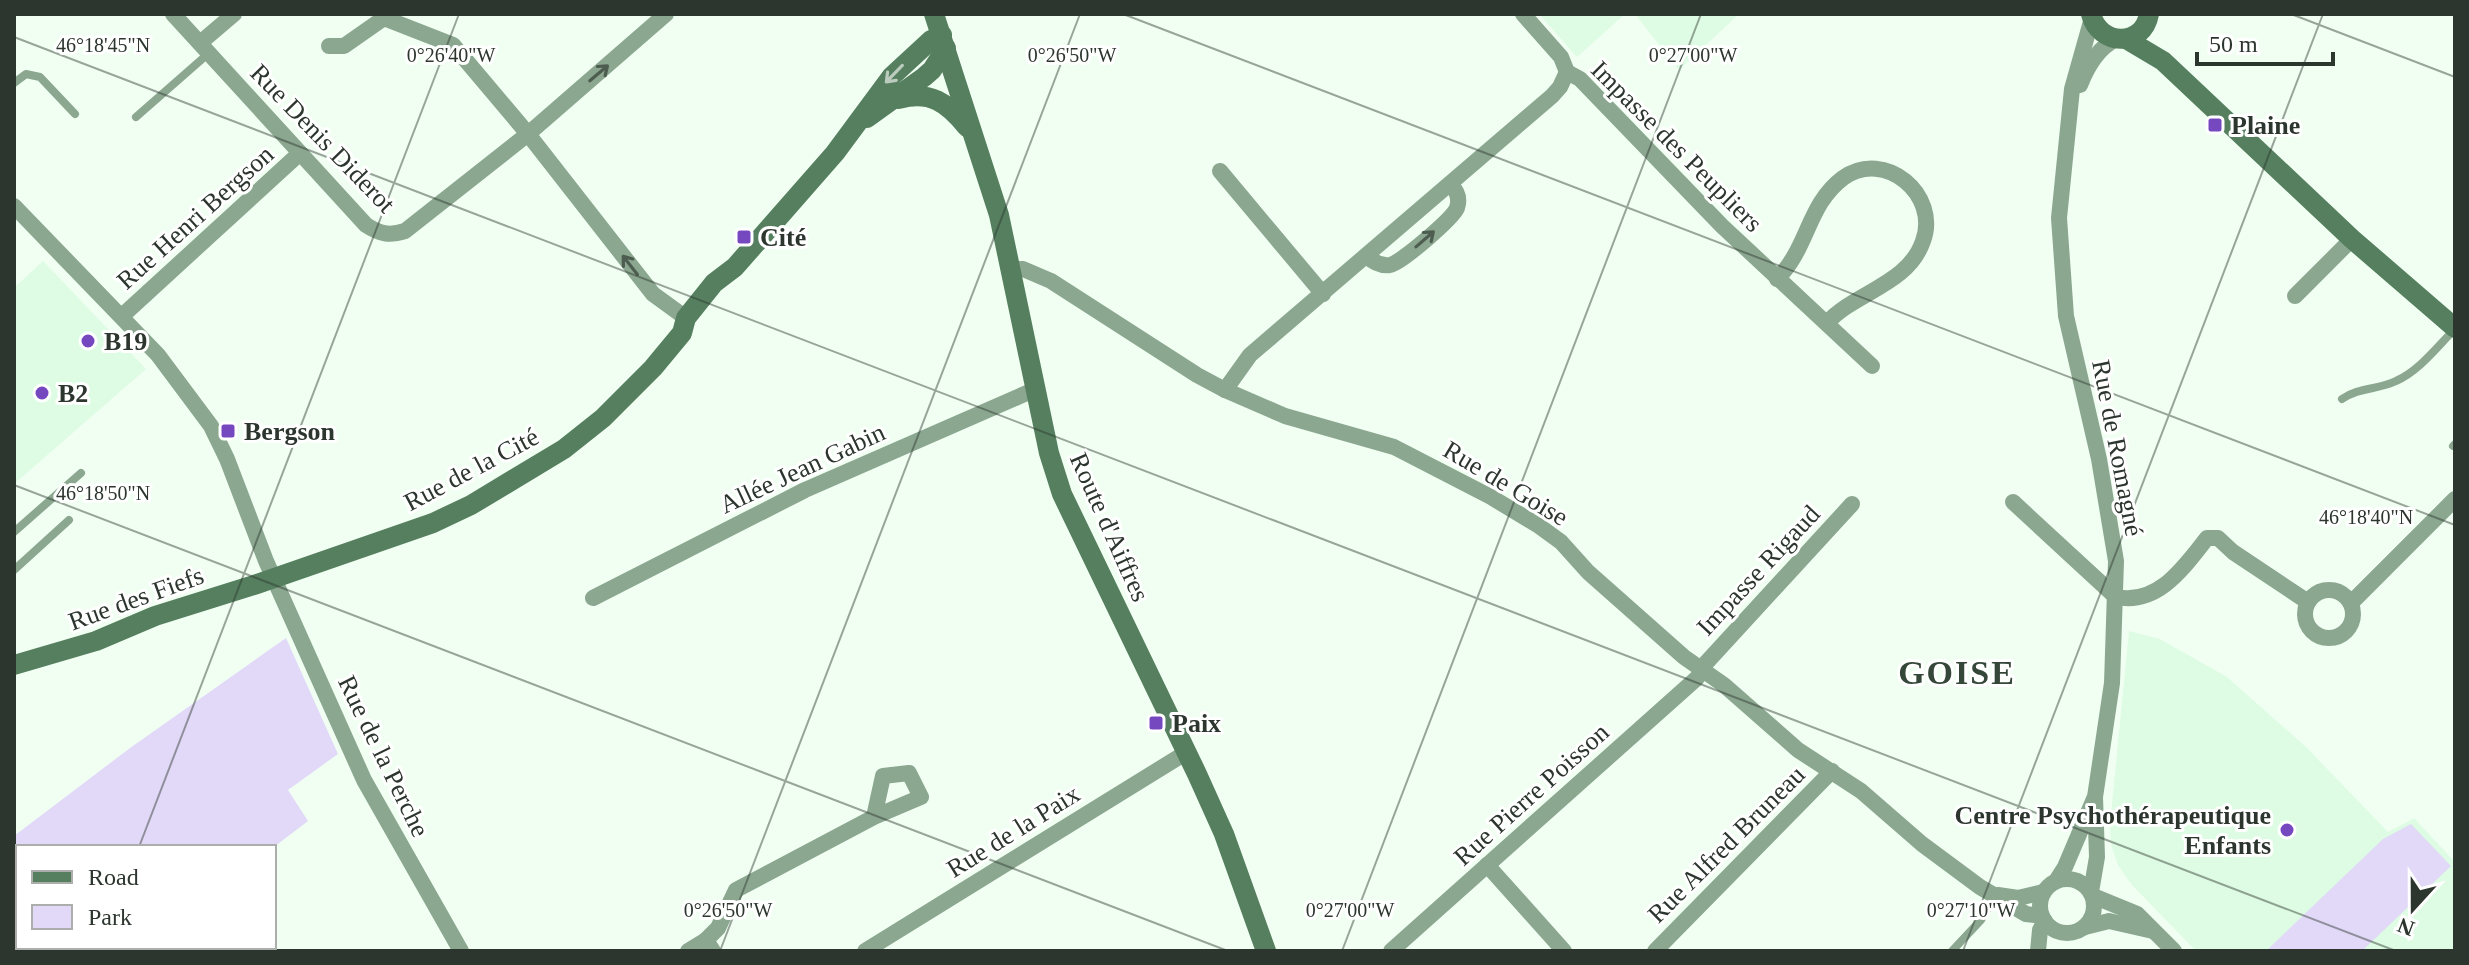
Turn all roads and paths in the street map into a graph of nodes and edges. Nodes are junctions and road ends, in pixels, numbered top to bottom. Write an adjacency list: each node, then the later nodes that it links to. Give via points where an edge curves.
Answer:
1 (173, 14): 11 (street, Rue Denis Diderot)
2 (234, 14): 11 (street)
3 (666, 14): 20 (street, one-way to 3)
4 (934, 14): 9 (street, Route d'Aiffres)
5 (1523, 14): 13 (street, via 1561,57)
6 (2091, 16): 8 (street, via 2100,32); 16 (street, Rue de Romagné, via 2072,89)
7 (2148, 17): 8 (street, via 2143,29); 12 (street)
8 (2121, 39): 12 (street); 16 (street, Rue de Romagné, via 2106,44 2087,68)
9 (944, 41): 15 (street, Rue de la Cité, via 932,70); 19 (street, Rue de la Cité, one-way to 19, via 931,40 892,76); 21 (street, Route d'Aiffres)
10 (329, 46): 20 (street, via 344,46 384,18 453,45)
11 (205, 48): 18 (lane); 22 (street, Rue Denis Diderot)
12 (2163, 61): 26 (street)
13 (1567, 72): 24 (street, Impasse des Peupliers, via 1552,96); 29 (street, Impasse des Peupliers, via 1580,79)
14 (14, 83): 17 (lane, via 26,74 40,77)
15 (884, 104): 19 (street, Rue de la Cité); 21 (street, Rue de la Cité, via 914,95 937,99)
16 (2072, 109): 48 (street, Rue de Romagné, via 2059,218 2066,316 2099,459 2116,561)
17 (75, 114)
18 (136, 117)
19 (857, 124): 33 (street, Rue de la Cité)
20 (528, 134): 22 (street, Rue Denis Diderot, via 393,235 366,225); 33 (street, one-way to 20, via 653,294)
21 (974, 136): 28 (street, Route d'Aiffres)
22 (300, 153): 32 (street, Rue Henri Bergson)
23 (1220, 171): 30 (street)
24 (1451, 185): 27 (street, Impasse des Peupliers); 27 (street, one-way to 24, via 1386,265 1399,261 1452,215 1458,198)
25 (14, 206): 32 (street, Rue de la Perche)
26 (2352, 239): 31 (street); 35 (street)
27 (1367, 256): 30 (street, Impasse des Peupliers)
28 (1010, 269): 37 (street, Route d'Aiffres); 38 (street, Rue de Goise, via 1051,281)
29 (1777, 279): 34 (street, Impasse des Peupliers); 34 (street, via 1797,255 1825,195 1847,175 1874,169 1909,183 1923,201 1927,227 1915,257)
30 (1323, 294): 38 (street, Impasse des Peupliers, via 1250,355)
31 (2295, 296)
32 (122, 316): 47 (street, Rue de la Perche, via 211,426)
33 (686, 318): 47 (street, Rue de la Cité, via 662,336 629,391 564,449 471,505 387,540)
34 (1827, 323): 36 (street, Impasse des Peupliers)
35 (2455, 328): 39 (lane, via 2412,372)
36 (1872, 366)
37 (1036, 389): 49 (street, Allée Jean Gabin, via 805,490); 54 (street, Route d'Aiffres, via 1062,494)
38 (1225, 390): 53 (street, Rue de Goise, via 1285,416 1394,447 1491,497 1561,542)
39 (2342, 399)
40 (81, 473): 45 (lane)
41 (2455, 499): 51 (street)
42 (2013, 502): 48 (street)
43 (1852, 504): 53 (street, Impasse Rigaud)
44 (69, 520): 46 (lane)
45 (14, 532)
46 (14, 570)
47 (274, 577): 52 (street, Rue des Fiefs); 67 (street, Rue de la Perche, via 364,780)
48 (2116, 597): 50 (street, via 2128,600 2158,591 2207,538 2218,538); 56 (street, Rue de Romagné, via 2112,683)
49 (593, 598)
50 (2308, 602): 51 (street, via 2326,590 2341,592); 51 (street, via 2308,627 2329,639 2350,627)
51 (2351, 603)
52 (14, 665)
53 (1701, 671): 55 (street, Rue de Goise); 58 (street, Rue Pierre Poisson)
54 (1187, 752): 69 (street, Rue de la Paix); 70 (street, Route d'Aiffres, via 1224,834)
55 (1832, 771): 62 (street, Rue de Goise); 73 (street, Rue Alfred Bruneau)
56 (2095, 797): 59 (street, Rue de Romagné); 61 (street, Rue de Romagné)
57 (874, 817): 66 (street, via 736,890)
58 (1487, 865): 71 (street, Rue Pierre Poisson); 72 (street)
59 (2056, 881): 60 (street); 61 (street, via 2079,881)
60 (2043, 892): 62 (street, via 2018,898); 63 (street)
61 (2092, 894): 64 (street, via 2094,913); 65 (street, via 2137,914)
62 (1996, 895): 63 (street, Rue de Goise); 74 (lane)
63 (2043, 919): 64 (street, via 2054,930); 75 (street)
64 (2077, 930): 65 (street, via 2109,921); 76 (street)
65 (2156, 932): 77 (street)
66 (710, 945): 68 (street)
67 (461, 951)
68 (688, 951)
69 (865, 951)
70 (1266, 951)
71 (1391, 951)
72 (1564, 951)
73 (1655, 951)
74 (1952, 951)
75 (2038, 951)
76 (2058, 951)
77 (2174, 951)

